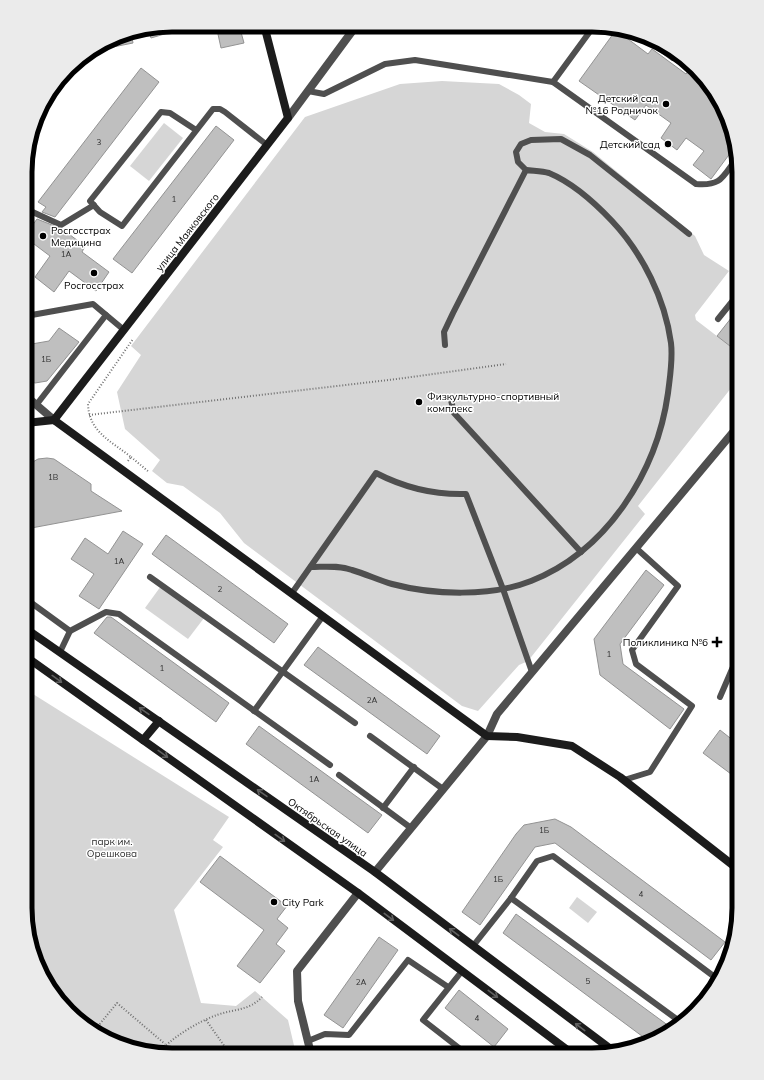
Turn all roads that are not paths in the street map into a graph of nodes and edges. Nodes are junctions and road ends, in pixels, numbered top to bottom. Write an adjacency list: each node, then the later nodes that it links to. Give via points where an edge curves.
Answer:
1 (266, 32): 6 (street)
2 (352, 32): 5 (street, улица Маяковского)
3 (590, 32): 4 (lane)
4 (553, 82): 5 (lane, via 415,60 385,64 324,94); 9 (lane, via 696,184 709,185 720,181)
5 (308, 91): 6 (street, улица Маяковского)
6 (288, 118): 8 (street, улица Маяковского)
7 (196, 130): 8 (lane, via 213,109 220,109); 11 (lane, via 122,226); 11 (lane, via 170,113 161,112 90,201)
8 (267, 145): 18 (street, улица Маяковского)
9 (732, 165)
10 (526, 170): 13 (lane, via 518,162 516,152 521,144 531,140 561,138 590,155); 19 (lane, via 444,332); 27 (lane, via 547,173 562,180 589,199 618,228 646,268 659,296 671,344 671,369 666,405 652,455 625,504)
11 (94, 205): 12 (lane, via 61,225)
12 (32, 212)
13 (689, 234)
14 (732, 301): 17 (lane)
15 (32, 315): 16 (lane, via 93,304)
16 (106, 316): 18 (lane); 22 (lane)
17 (718, 319)
18 (124, 330): 23 (street, улица Маяковского)
19 (446, 346)
20 (32, 400): 22 (street)
21 (451, 400): 27 (lane, via 454,413)
22 (37, 404): 23 (street)
23 (54, 420): 24 (street); 31 (street)
24 (32, 422)
25 (732, 433): 26 (street)
26 (636, 548): 40 (street); 51 (lane, via 678,586 632,650 636,664 692,706 650,772)
27 (581, 552): 30 (lane, via 567,564 549,573 530,582)
28 (311, 567): 30 (lane, via 351,569 392,584 422,590 480,592); 30 (lane, via 376,473 405,487 429,493 466,494); 31 (lane)
29 (150, 577): 39 (lane)
30 (504, 589): 40 (lane)
31 (292, 593): 33 (street)
32 (32, 603): 34 (lane)
33 (323, 616): 39 (lane); 46 (street)
34 (70, 631): 36 (lane); 42 (lane, via 106,612 119,614)
35 (32, 632): 36 (street, Октябрьская улица)
36 (60, 652): 43 (street, Октябрьская улица, one-way to 36)
37 (32, 661): 47 (street, one-way to 47)
38 (732, 669): 41 (lane)
39 (283, 671): 42 (lane); 44 (lane)
40 (532, 672): 46 (street, via 497,714)
41 (720, 697)
42 (254, 710): 48 (lane)
43 (159, 721): 47 (street); 56 (street, Октябрьская улица, one-way to 43)
44 (355, 723)
45 (370, 736): 49 (lane)
46 (487, 736): 51 (street, via 517,737 572,746); 52 (street)
47 (143, 740): 57 (street, one-way to 57)
48 (330, 765)
49 (414, 767): 52 (lane); 53 (lane)
50 (339, 775): 53 (lane)
51 (624, 780): 55 (street)
52 (443, 789): 54 (street)
53 (383, 808): 54 (lane)
54 (411, 828): 56 (street)
55 (732, 865)
56 (375, 872): 59 (street, Октябрьская улица, one-way to 56)
57 (358, 893): 60 (street, one-way to 60); 64 (street, via 297,971 298,1001)
58 (511, 898): 59 (lane); 61 (lane, via 537,861 553,856); 63 (lane)
59 (473, 946): 65 (street, Октябрьская улица, one-way to 59)
60 (462, 971): 62 (lane); 68 (street, one-way to 68)
61 (714, 976)
62 (448, 988): 64 (lane, via 408,960 349,1035 325,1034); 67 (lane, via 423,1020)
63 (676, 1019)
64 (308, 1041): 66 (street)
65 (608, 1047)
66 (310, 1048)
67 (459, 1048)
68 (565, 1048)

